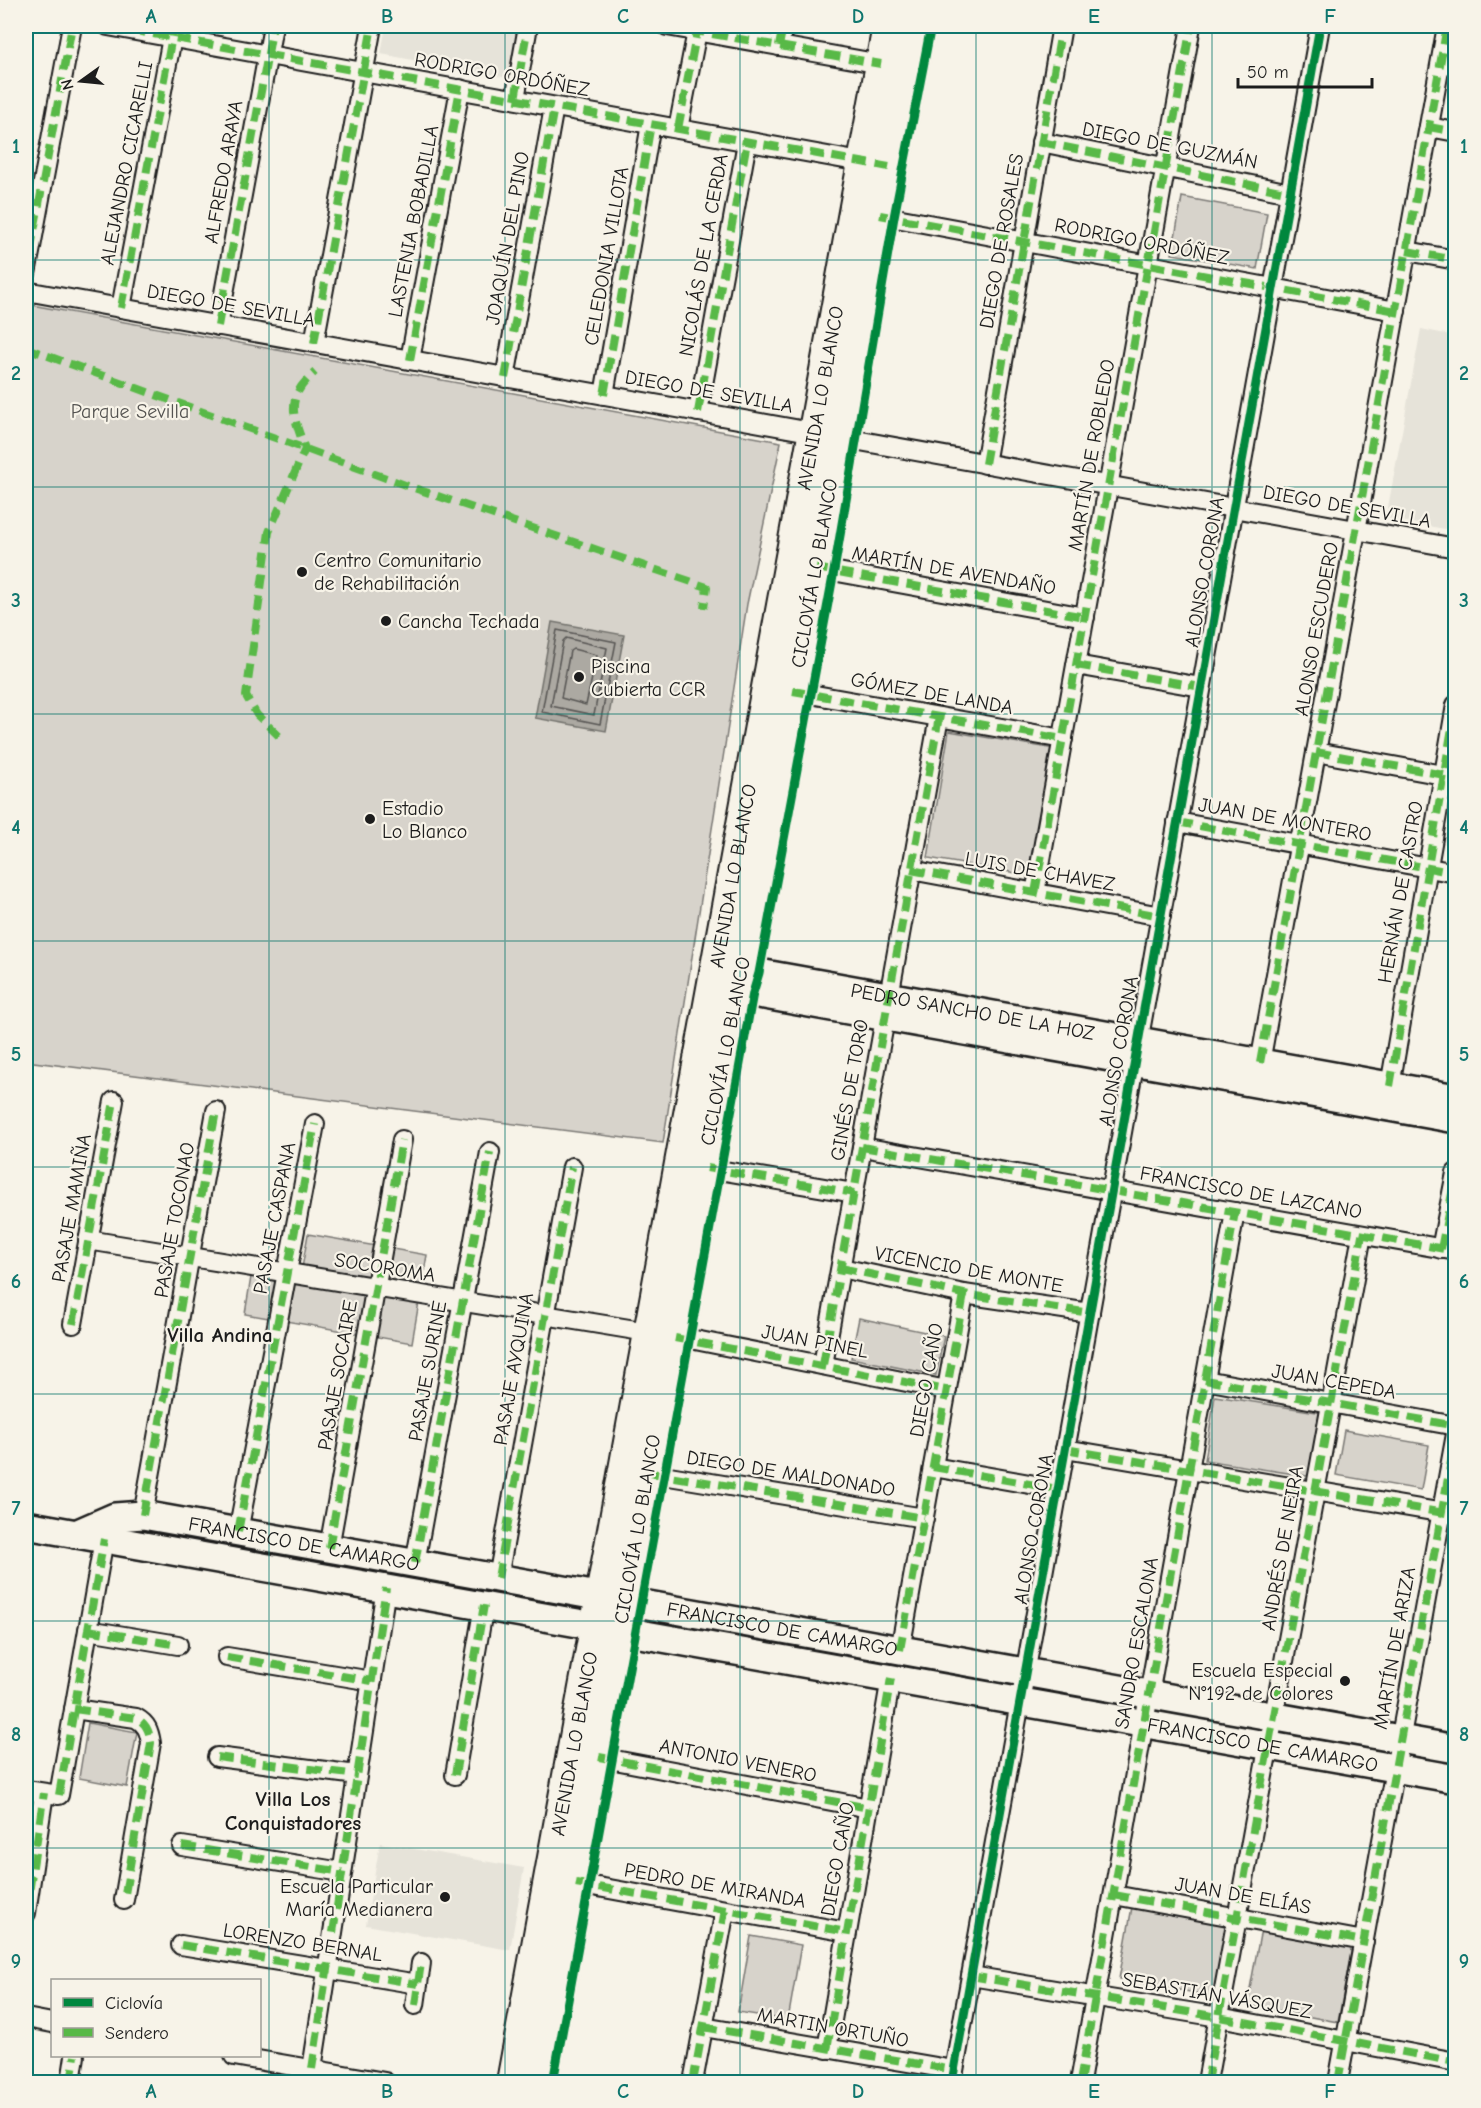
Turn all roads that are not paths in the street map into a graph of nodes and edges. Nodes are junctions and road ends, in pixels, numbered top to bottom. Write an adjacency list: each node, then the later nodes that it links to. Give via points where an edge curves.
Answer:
1 (72, 26): 37 (street)
2 (108, 26): 15 (street, RODRIGO ORDÓÑEZ)
3 (273, 26): 17 (street, ALFREDO ARAYA)
4 (372, 26): 19 (street)
5 (528, 26): 21 (street)
6 (667, 26): 14 (street)
7 (783, 26): 16 (street)
8 (888, 26): 18 (main road, AVENIDA LO BLANCO)
9 (915, 26): 29 (main road, AVENIDA LO BLANCO)
10 (1062, 26): 28 (street, DIEGO DE ROSALES)
11 (1191, 26): 30 (street, MARTÍN DE ROBLEDO)
12 (1320, 26): 31 (street, ALONSO CORONA)
13 (1448, 26): 24 (street, ALONSO ESCUDERO)
14 (697, 28): 16 (street); 25 (street)
15 (173, 31): 17 (street, RODRIGO ORDÓÑEZ); 40 (street, ALEJANDRO CICARELLI)
16 (779, 46): 18 (street)
17 (268, 55): 19 (street, RODRIGO ORDÓÑEZ); 42 (street, ALFREDO ARAYA)
18 (881, 64): 29 (main road, AVENIDA LO BLANCO)
19 (363, 72): 20 (street, RODRIGO ORDÓÑEZ); 43 (street)
20 (460, 89): 21 (street, RODRIGO ORDÓÑEZ); 44 (street, LASTENIA BOBADILLA)
21 (515, 99): 22 (street, RODRIGO ORDÓÑEZ)
22 (554, 106): 23 (street, RODRIGO ORDÓÑEZ); 45 (street, JOAQUÍN DEL PINO)
23 (651, 124): 25 (street, RODRIGO ORDÓÑEZ); 46 (street, CELEDONIA VILLOTA)
24 (1429, 127): 26 (street); 34 (street, ALONSO ESCUDERO)
25 (678, 129): 27 (street, RODRIGO ORDÓÑEZ)
26 (1455, 132)
27 (747, 142): 29 (street, RODRIGO ORDÓÑEZ); 47 (street, NICOLÁS DE LA CERDA)
28 (1041, 142): 30 (street, DIEGO DE GUZMÁN); 33 (street, DIEGO DE ROSALES)
29 (876, 165): 32 (main road, AVENIDA LO BLANCO); 48 (main road, AVENIDA LO BLANCO)
30 (1166, 168): 31 (street, DIEGO DE GUZMÁN); 36 (street, MARTÍN DE ROBLEDO)
31 (1290, 193): 38 (street, ALONSO CORONA)
32 (880, 215): 33 (street, RODRIGO ORDÓÑEZ); 48 (main road, AVENIDA LO BLANCO)
33 (1024, 242): 36 (street, RODRIGO ORDÓÑEZ); 49 (street, DIEGO DE ROSALES)
34 (1407, 251): 35 (street); 41 (street, ALONSO ESCUDERO)
35 (1455, 260)
36 (1148, 265): 38 (street, RODRIGO ORDÓÑEZ); 50 (street, MARTÍN DE ROBLEDO)
37 (26, 274)
38 (1273, 288): 41 (street, RODRIGO ORDÓÑEZ); 51 (street, ALONSO CORONA)
39 (26, 291): 40 (street, DIEGO DE SEVILLA)
40 (121, 308): 42 (street, DIEGO DE SEVILLA)
41 (1396, 311): 52 (street, ALONSO ESCUDERO)
42 (218, 326): 43 (street, DIEGO DE SEVILLA)
43 (314, 343): 44 (street, DIEGO DE SEVILLA)
44 (410, 360): 45 (street, DIEGO DE SEVILLA)
45 (505, 378): 46 (street, DIEGO DE SEVILLA)
46 (604, 395): 47 (street, DIEGO DE SEVILLA)
47 (698, 412): 48 (street, DIEGO DE SEVILLA)
48 (827, 435): 49 (street, DIEGO DE SEVILLA); 54 (main road, AVENIDA LO BLANCO); 71 (main road, AVENIDA LO BLANCO)
49 (985, 464): 50 (street, DIEGO DE SEVILLA)
50 (1109, 486): 51 (street, DIEGO DE SEVILLA); 55 (street, MARTÍN DE ROBLEDO)
51 (1233, 508): 52 (street, DIEGO DE SEVILLA); 57 (street, ALONSO CORONA)
52 (1357, 531): 53 (street, DIEGO DE SEVILLA); 62 (street, ALONSO ESCUDERO)
53 (1455, 549)
54 (816, 568): 55 (street, MARTÍN DE AVENDAÑO); 58 (main road, AVENIDA LO BLANCO)
55 (1085, 617): 56 (street, MARTÍN DE ROBLEDO)
56 (1076, 665): 57 (street); 61 (street, MARTÍN DE ROBLEDO)
57 (1201, 687): 64 (street, ALONSO CORONA)
58 (793, 691): 60 (street, GÓMEZ DE LANDA); 71 (main road, AVENIDA LO BLANCO)
59 (1455, 705): 63 (street, HERNÁN DE CASTRO)
60 (939, 717): 61 (street, GÓMEZ DE LANDA); 67 (street, GINÉS DE TORO)
61 (1063, 738): 69 (street, MARTÍN DE ROBLEDO)
62 (1316, 752): 63 (street); 65 (street, ALONSO ESCUDERO)
63 (1449, 776): 66 (street, HERNÁN DE CASTRO)
64 (1177, 822): 65 (street, JUAN DE MONTERO); 70 (street, ALONSO CORONA)
65 (1300, 844): 66 (street, JUAN DE MONTERO); 74 (street, ALONSO ESCUDERO)
66 (1427, 868): 68 (street, JUAN DE MONTERO); 75 (street, HERNÁN DE CASTRO)
67 (911, 870): 69 (street, LUIS DE CHAVEZ); 72 (street, GINÉS DE TORO)
68 (1455, 873)
69 (1035, 893): 70 (street, LUIS DE CHAVEZ)
70 (1161, 916): 73 (street, ALONSO CORONA)
71 (728, 982): 72 (street, PEDRO SANCHO DE LA HOZ, via 759,973); 85 (main road, AVENIDA LO BLANCO); 102 (main road, AVENIDA LO BLANCO)
72 (887, 1006): 73 (street, PEDRO SANCHO DE LA HOZ); 82 (street, GINÉS DE TORO)
73 (1136, 1051): 74 (street, PEDRO SANCHO DE LA HOZ); 79 (street, PEDRO SANCHO DE LA HOZ); 87 (street, ALONSO CORONA)
74 (1260, 1063): 75 (street, PEDRO SANCHO DE LA HOZ)
75 (1390, 1086): 76 (street, PEDRO SANCHO DE LA HOZ)
76 (1455, 1098)
77 (114, 1101): 91 (street, PASAJE MAMIÑA)
78 (216, 1111): 93 (street, PASAJE TOCONAO)
79 (1455, 1119)
80 (315, 1124): 95 (street, PASAJE CASPANA)
81 (402, 1140): 96 (street, PASAJE SOCAIRE)
82 (862, 1147): 87 (street, FRANCISCO DE LAZCANO); 88 (street, GINÉS DE TORO)
83 (490, 1152): 98 (street, PASAJE SURINE)
84 (572, 1167): 100 (street, PASAJE AYQUINA)
85 (707, 1168): 88 (street); 102 (main road, AVENIDA LO BLANCO)
86 (1455, 1173): 92 (street)
87 (1111, 1190): 89 (street, FRANCISCO DE LAZCANO); 99 (street, ALONSO CORONA)
88 (854, 1193): 94 (street, GINÉS DE TORO)
89 (1235, 1212): 90 (street, FRANCISCO DE LAZCANO); 104 (street, SANDRO ESCALONA)
90 (1362, 1234): 92 (street, FRANCISCO DE LAZCANO); 106 (street, ANDRÉS DE NEIRA)
91 (88, 1240): 93 (street, SOCOROMA); 101 (street, PASAJE MAMIÑA)
92 (1448, 1250)
93 (190, 1257): 95 (street, SOCOROMA); 116 (street, PASAJE TOCONAO)
94 (841, 1268): 97 (street, VICENCIO DE MONTE); 103 (street, GINÉS DE TORO)
95 (287, 1273): 96 (street, SOCOROMA); 119 (street, PASAJE CASPANA)
96 (375, 1288): 98 (street, SOCOROMA); 122 (street, PASAJE SOCAIRE)
97 (964, 1294): 99 (street, VICENCIO DE MONTE); 105 (street, DIEGO CAÑO)
98 (463, 1302): 100 (street, SOCOROMA); 123 (street, PASAJE SURINE)
99 (1089, 1313): 109 (street, ALONSO CORONA)
100 (545, 1316): 102 (street, SOCOROMA); 124 (street, PASAJE AYQUINA)
101 (73, 1324)
102 (662, 1336): 103 (street, JUAN PINEL); 112 (main road, AVENIDA LO BLANCO); 127 (main road, AVENIDA LO BLANCO)
103 (823, 1365): 105 (street, JUAN PINEL)
104 (1205, 1380): 106 (street, JUAN CEPEDA); 111 (street, SANDRO ESCALONA)
105 (947, 1390): 110 (street, DIEGO CAÑO)
106 (1331, 1403): 107 (street, JUAN CEPEDA); 114 (street, ANDRÉS DE NEIRA)
107 (1455, 1426)
108 (1455, 1434): 115 (street, MARTÍN DE ARIZA)
109 (1065, 1449): 111 (street); 113 (street, ALONSO CORONA)
110 (933, 1467): 113 (street); 117 (street, DIEGO CAÑO)
111 (1189, 1471): 114 (street); 135 (street, SANDRO ESCALONA)
112 (651, 1473): 117 (street, DIEGO DE MALDONADO); 127 (main road, AVENIDA LO BLANCO)
113 (1058, 1489): 132 (street, ALONSO CORONA)
114 (1315, 1491): 115 (street); 138 (street, ANDRÉS DE NEIRA)
115 (1448, 1514): 140 (street, MARTÍN DE ARIZA)
116 (142, 1515): 119 (street, FRANCISCO DE CAMARGO); 120 (street, FRANCISCO DE CAMARGO, via 115,1517)
117 (924, 1518): 130 (street, DIEGO CAÑO)
118 (26, 1530): 120 (street, FRANCISCO DE CAMARGO)
119 (238, 1532): 122 (street, FRANCISCO DE CAMARGO)
120 (75, 1534): 121 (street, FRANCISCO DE CAMARGO)
121 (104, 1539): 125 (street, FRANCISCO DE CAMARGO); 128 (street)
122 (329, 1548): 123 (street, FRANCISCO DE CAMARGO)
123 (415, 1563): 124 (street, FRANCISCO DE CAMARGO)
124 (498, 1578): 127 (street, FRANCISCO DE CAMARGO)
125 (386, 1588): 126 (street, FRANCISCO DE CAMARGO); 134 (street)
126 (484, 1605): 127 (street, FRANCISCO DE CAMARGO); 147 (street)
127 (612, 1613): 130 (street, FRANCISCO DE CAMARGO); 133 (street, FRANCISCO DE CAMARGO); 144 (main road, AVENIDA LO BLANCO); 181 (main road, AVENIDA LO BLANCO)
128 (88, 1630): 129 (street); 137 (street)
129 (178, 1646)
130 (900, 1650): 132 (street, FRANCISCO DE CAMARGO)
131 (227, 1656): 134 (street)
132 (1025, 1672): 135 (street, FRANCISCO DE CAMARGO); 136 (street, ALONSO CORONA)
133 (891, 1678): 136 (street, FRANCISCO DE CAMARGO); 150 (street, DIEGO CAÑO)
134 (372, 1681): 146 (street)
135 (1149, 1695): 138 (street, FRANCISCO DE CAMARGO); 139 (street, SANDRO ESCALONA)
136 (1020, 1701): 139 (street, FRANCISCO DE CAMARGO); 164 (street, ALONSO CORONA)
137 (74, 1709): 149 (street); 155 (street, via 136,1718 149,1731 151,1743)
138 (1274, 1717): 140 (street, FRANCISCO DE CAMARGO); 141 (street, ANDRÉS DE NEIRA)
139 (1144, 1723): 141 (street, FRANCISCO DE CAMARGO); 154 (street, SANDRO ESCALONA)
140 (1400, 1740): 142 (street, FRANCISCO DE CAMARGO); 145 (street, MARTÍN DE ARIZA)
141 (1269, 1745): 145 (street, FRANCISCO DE CAMARGO); 158 (street, ANDRÉS DE NEIRA)
142 (1455, 1749)
143 (218, 1757): 146 (street)
144 (599, 1757): 150 (street, ANTONIO VENERO); 153 (main road, AVENIDA LO BLANCO)
145 (1395, 1768): 148 (street, FRANCISCO DE CAMARGO); 160 (street, MARTÍN DE ARIZA)
146 (357, 1775): 152 (street)
147 (455, 1775)
148 (1455, 1779)
149 (43, 1792): 157 (street)
150 (869, 1808): 159 (street, DIEGO CAÑO)
151 (182, 1846): 152 (street)
152 (342, 1872): 163 (street)
153 (576, 1882): 156 (street, PEDRO DE MIRANDA); 182 (main road, AVENIDA LO BLANCO)
154 (1114, 1894): 158 (street, JUAN DE ELÍAS); 166 (street, SANDRO ESCALONA)
155 (124, 1900)
156 (725, 1910): 159 (street, PEDRO DE MIRANDA); 171 (street)
157 (26, 1913)
158 (1237, 1917): 160 (street, JUAN DE ELÍAS); 168 (street, ANDRÉS DE NEIRA)
159 (847, 1932): 173 (street, DIEGO CAÑO)
160 (1364, 1941): 172 (street, MARTÍN DE ARIZA)
161 (181, 1945): 163 (street, LORENZO BERNAL)
162 (421, 1963): 165 (street)
163 (327, 1969): 165 (street, LORENZO BERNAL); 177 (street)
164 (971, 1976): 166 (street, SEBASTIÁN VÁSQUEZ); 178 (street, ALONSO CORONA)
165 (418, 1984): 167 (street)
166 (1096, 1996): 168 (street, SEBASTIÁN VÁSQUEZ); 184 (street, SANDRO ESCALONA)
167 (415, 2005)
168 (1219, 2017): 172 (street, SEBASTIÁN VÁSQUEZ); 185 (street, ANDRÉS DE NEIRA)
169 (26, 2018): 170 (street)
170 (51, 2023)
171 (703, 2027): 173 (street, MARTIN ORTUÑO); 183 (street)
172 (1346, 2042): 176 (street, SEBASTIÁN VÁSQUEZ); 186 (street, MARTÍN DE ARIZA)
173 (827, 2049): 178 (street, MARTIN ORTUÑO)
174 (75, 2057): 179 (street)
175 (245, 2057): 177 (street)
176 (1455, 2062)
177 (312, 2069): 180 (street)
178 (953, 2076)
179 (71, 2082)
180 (385, 2082)
181 (512, 2082)
182 (540, 2082)
183 (693, 2082)
184 (1080, 2082)
185 (1207, 2082)
186 (1338, 2082)

